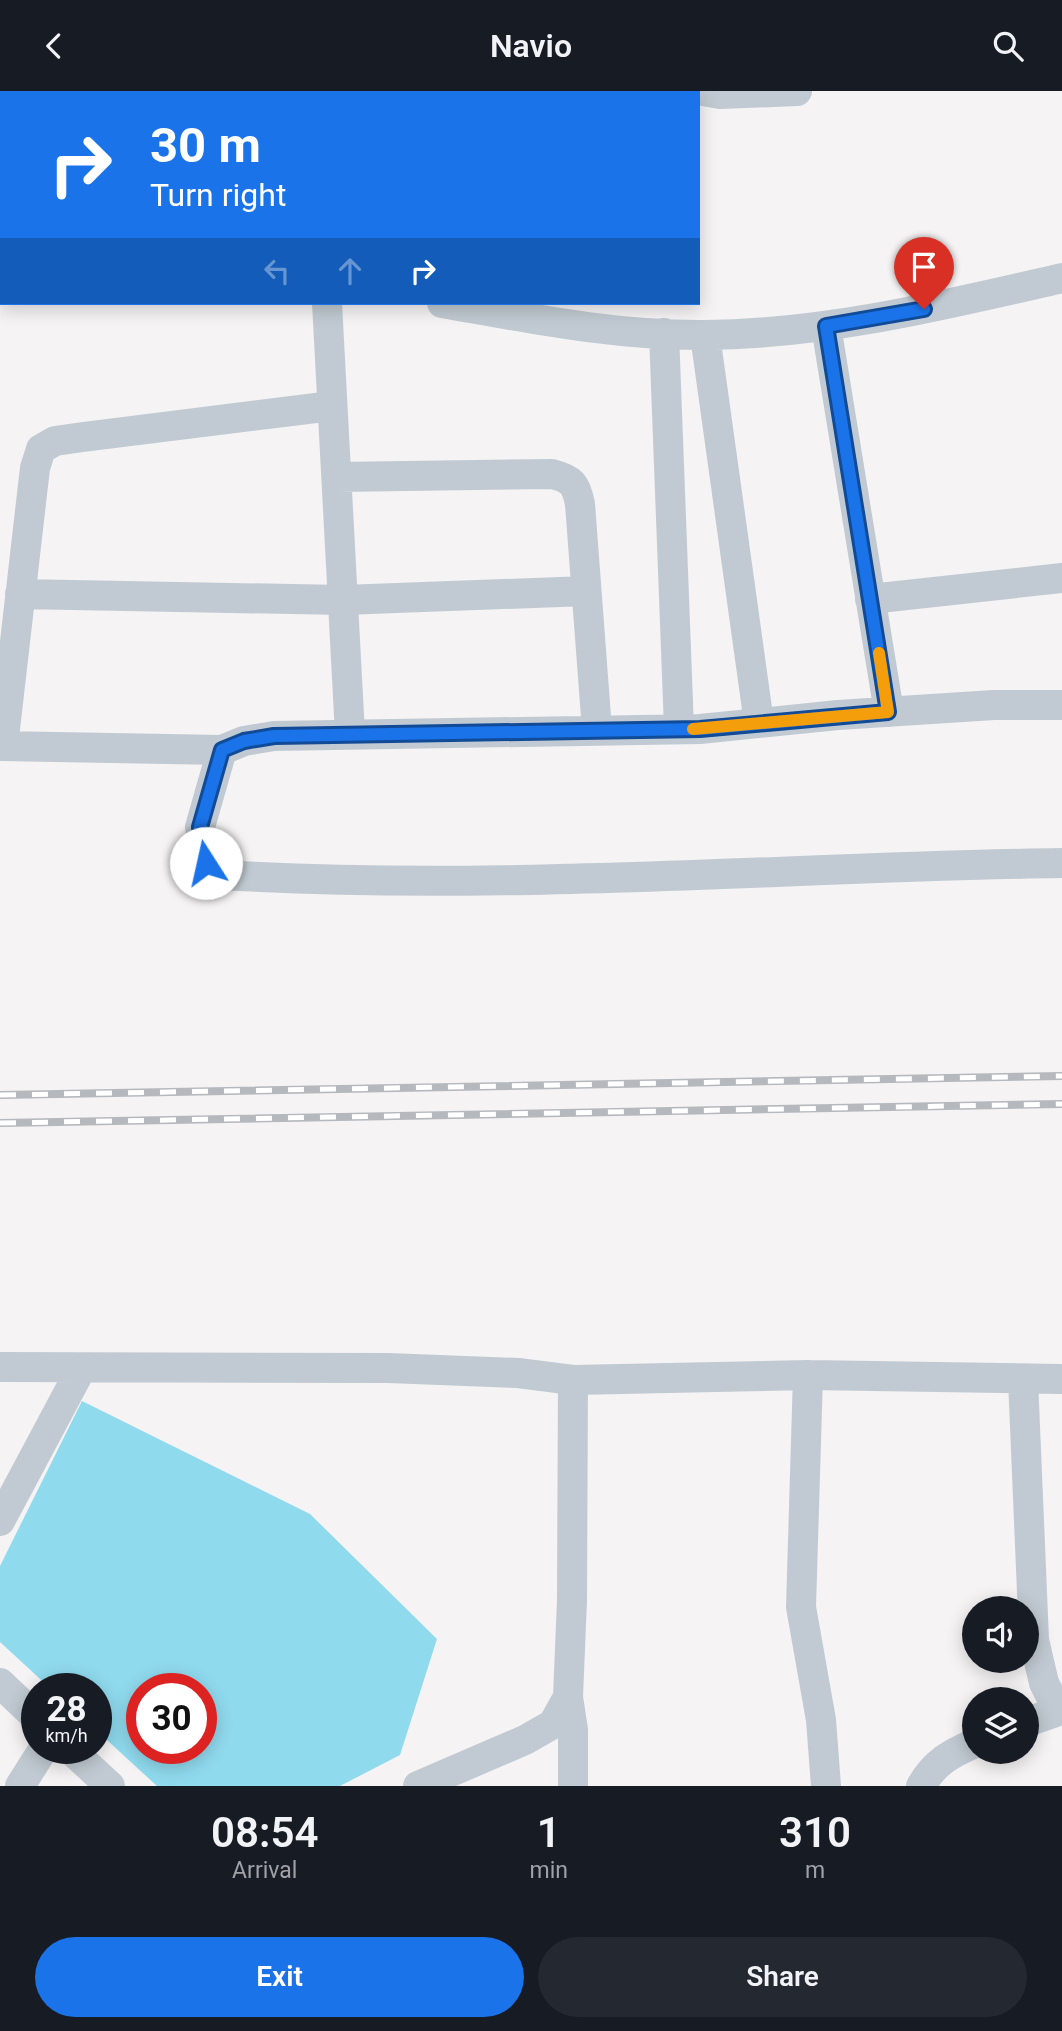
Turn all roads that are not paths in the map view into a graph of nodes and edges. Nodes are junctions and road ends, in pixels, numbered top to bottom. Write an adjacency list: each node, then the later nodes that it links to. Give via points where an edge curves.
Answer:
1 (703, 91): 2 (street)
2 (797, 91)
3 (1062, 278): 6 (street)
4 (327, 305): 9 (street)
5 (455, 305): 7 (street, via 622,331)
6 (826, 326): 8 (street); 14 (street)
7 (664, 333): 8 (street); 19 (street)
8 (705, 335): 18 (street)
9 (332, 406): 10 (street); 13 (street, via 55,441 41,449)
10 (337, 477): 12 (street, via 552,474 568,478 576,486 580,504); 15 (street)
11 (1062, 578): 14 (street)
12 (586, 591): 15 (street); 20 (street)
13 (20, 594): 15 (street); 22 (street)
14 (870, 599): 17 (street)
15 (343, 600): 21 (street)
16 (1062, 705): 17 (street)
17 (888, 712): 18 (street)
18 (759, 723): 19 (street)
19 (679, 729): 20 (street)
20 (597, 730): 21 (street)
21 (351, 734): 23 (street, via 274,736)
22 (1, 746): 23 (street)
23 (222, 750): 24 (street, via 200,827 206,863 222,875 395,881 640,879 898,865)
24 (1062, 863)
25 (0, 1367): 26 (street)
26 (81, 1369): 30 (street, via 388,1368); 31 (street)
27 (808, 1375): 29 (street); 30 (street); 44 (street, via 801,1607 821,1720)
28 (1062, 1378): 29 (street)
29 (1023, 1379): 35 (street, via 1034,1640 1044,1683)
30 (573, 1380): 33 (street)
31 (0, 1521)
32 (0, 1683): 34 (street)
33 (568, 1697): 42 (street, via 553,1724); 43 (street)
34 (21, 1703)
35 (1060, 1710): 36 (street)
36 (1039, 1718)
37 (962, 1748): 45 (street, via 932,1767)
38 (34, 1764): 40 (street)
39 (86, 1764): 41 (street)
40 (20, 1786)
41 (110, 1786)
42 (418, 1786)
43 (573, 1786)
44 (826, 1786)
45 (921, 1786)

